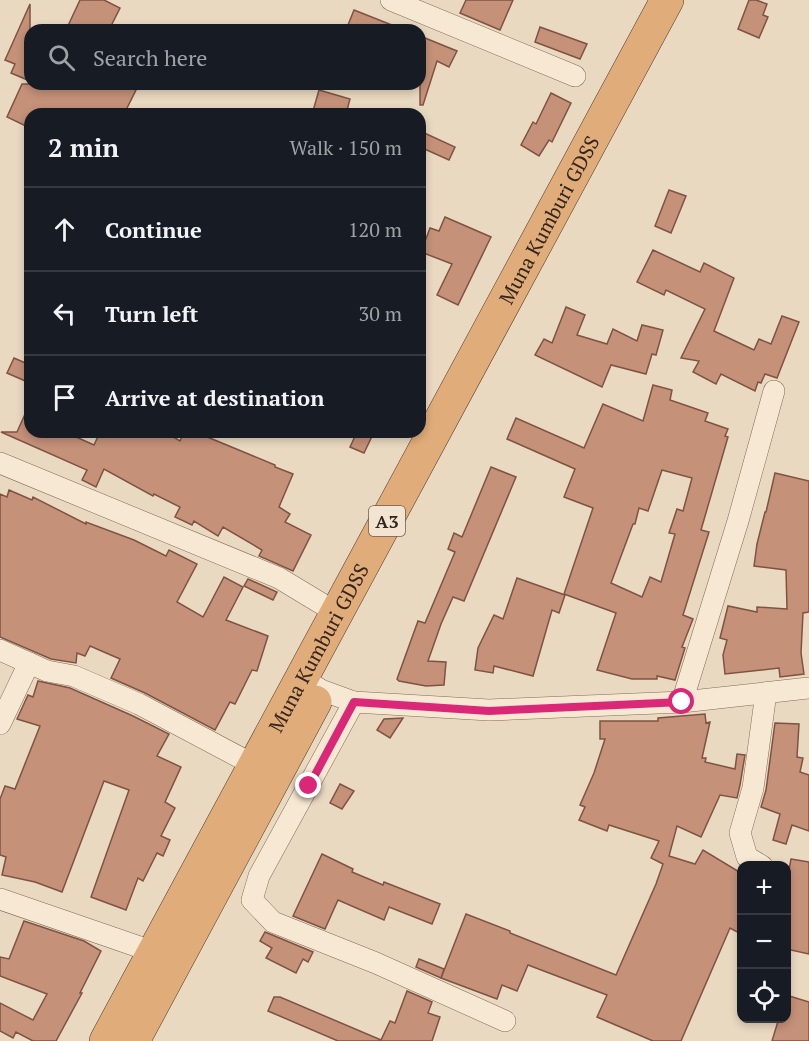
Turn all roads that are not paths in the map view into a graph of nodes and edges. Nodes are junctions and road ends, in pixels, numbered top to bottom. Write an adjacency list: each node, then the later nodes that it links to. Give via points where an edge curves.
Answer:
1 (391, 0): 4 (street)
2 (667, 0): 7 (highway, Muna Kumburi GDSS / A3)
3 (691, 0): 10 (highway, Muna Kumburi GDSS / A3)
4 (575, 76)
5 (774, 391): 14 (street)
6 (0, 462): 7 (street, via 279,578)
7 (337, 612): 10 (highway, Muna Kumburi GDSS / A3)
8 (0, 650): 9 (street)
9 (29, 663): 15 (street); 16 (street, via 74,676 139,704)
10 (312, 684): 13 (street); 16 (highway, Muna Kumburi GDSS / A3); 22 (highway, Muna Kumburi GDSS / A3)
11 (809, 688): 12 (street)
12 (766, 693): 14 (street); 17 (street, via 753,789 740,833 747,856)
13 (354, 702): 14 (street, via 489,711); 20 (street, via 259,876 252,900 273,922)
14 (682, 702)
15 (0, 724)
16 (254, 765): 19 (highway, Muna Kumburi GDSS / A3)
17 (754, 861)
18 (0, 898): 19 (street)
19 (154, 952): 21 (highway, Muna Kumburi GDSS / A3)
20 (505, 1021)
21 (106, 1041)
22 (133, 1041)

